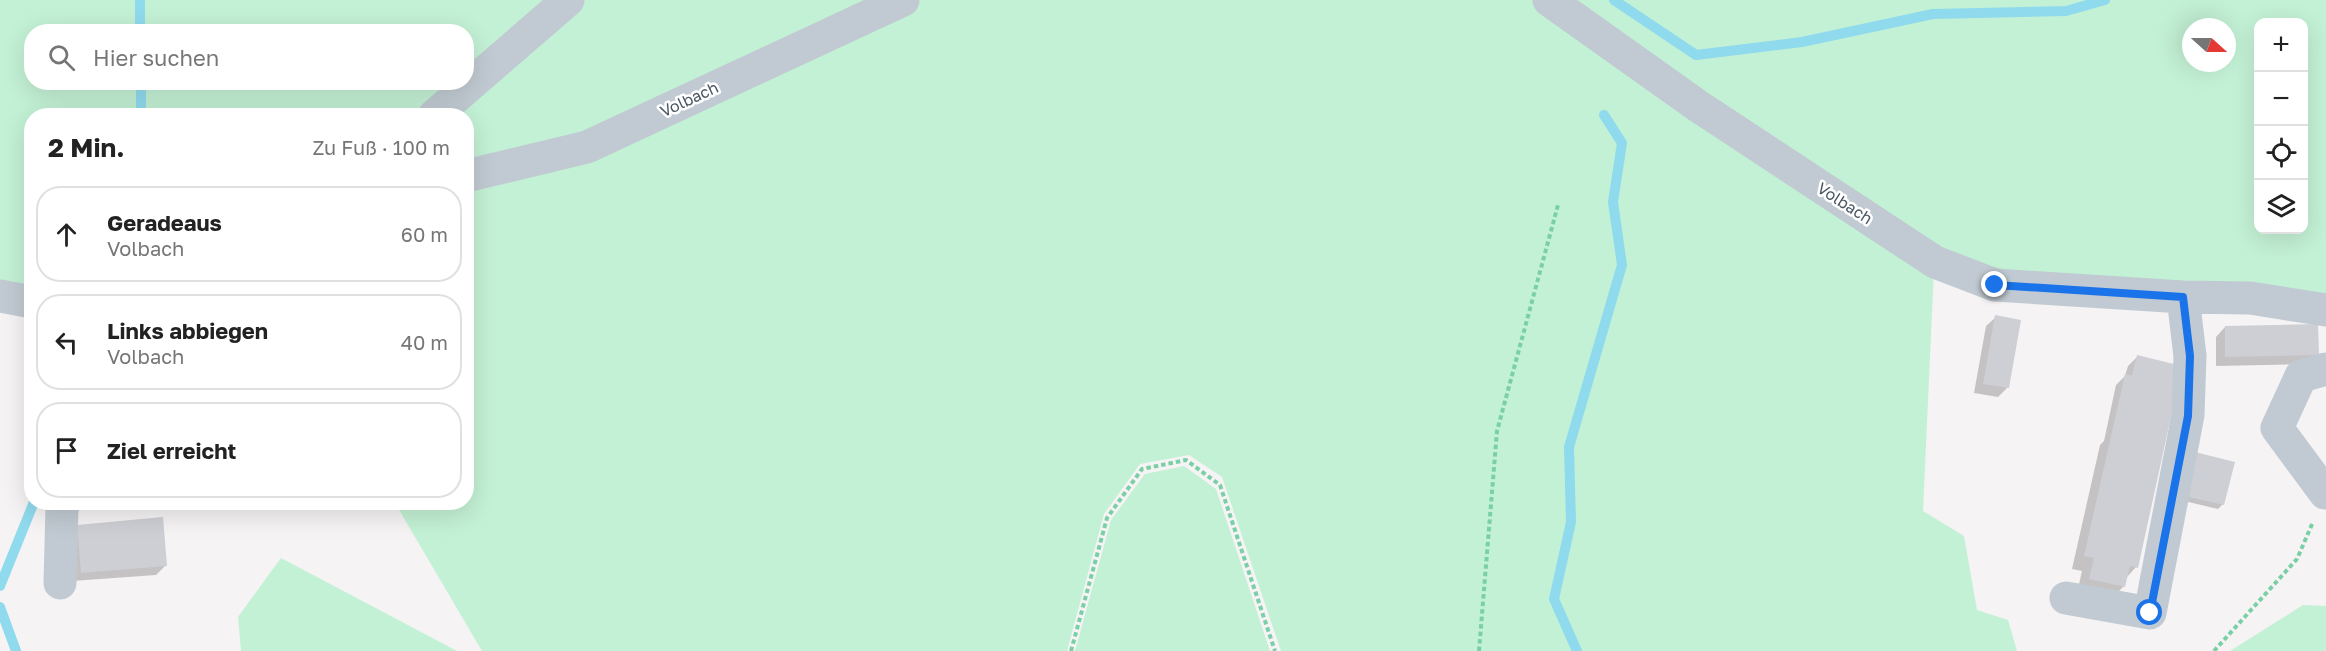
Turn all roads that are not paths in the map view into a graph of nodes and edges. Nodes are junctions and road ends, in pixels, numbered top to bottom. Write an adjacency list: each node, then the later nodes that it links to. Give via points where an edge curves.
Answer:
1 (568, 0): 4 (street)
2 (903, 0): 7 (street, Volbach, via 587,147)
3 (1549, 0): 9 (street, Volbach, via 1698,106 1935,262 1995,285)
4 (474, 82)
5 (465, 90): 6 (street)
6 (444, 108)
7 (474, 174)
8 (0, 296): 10 (street)
9 (2183, 297): 11 (street, Volbach, via 2250,298); 16 (street, via 2190,356 2188,416 2150,613)
10 (24, 300)
11 (2326, 310)
12 (2326, 369): 13 (street, via 2301,376 2277,428)
13 (2325, 493)
14 (62, 510): 15 (street)
15 (60, 583)
16 (2066, 598)

